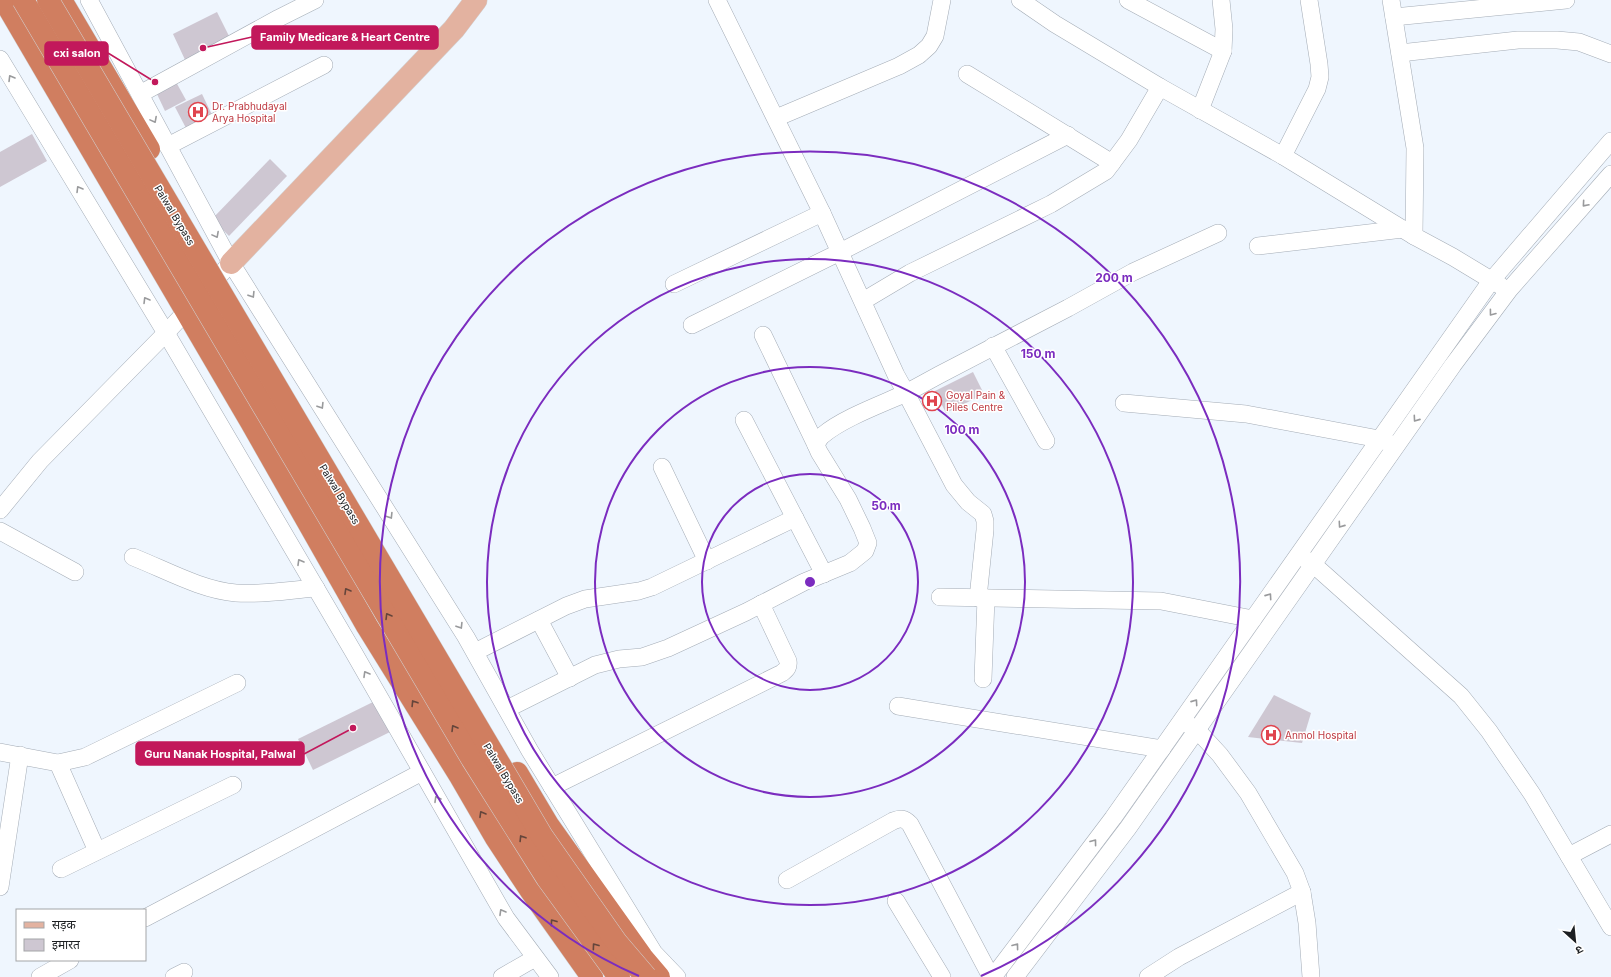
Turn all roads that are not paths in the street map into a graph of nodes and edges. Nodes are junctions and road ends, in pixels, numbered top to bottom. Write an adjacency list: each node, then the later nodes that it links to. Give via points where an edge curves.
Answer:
1 (4, 0): 43 (highway)
2 (23, 0): 102 (highway, Palwal Bypass, one-way to 2, bridge, via 547,878 472,759)
3 (48, 0): 38 (highway, Palwal Bypass, bridge)
4 (62, 0): 38 (highway)
5 (89, 0): 24 (street)
6 (315, 0): 24 (street)
7 (476, 0): 38 (main road, via 454,29)
8 (717, 0): 26 (street)
9 (942, 0): 26 (street, via 935,36 919,55 899,66)
10 (1020, 0): 23 (street)
11 (1128, 0): 17 (street)
12 (1221, 0): 17 (street)
13 (1308, 0): 30 (street, via 1320,77 1317,89)
14 (1391, 0): 16 (street)
15 (1566, 0): 16 (street)
16 (1394, 17): 18 (street)
17 (1223, 51): 25 (street)
18 (1400, 53): 19 (street, via 1518,40 1557,40 1579,42); 35 (street, via 1415,148)
19 (1611, 54)
20 (0, 59): 45 (street, one-way to 20)
21 (324, 65): 29 (street)
22 (967, 74): 27 (street)
23 (1160, 87): 25 (street); 31 (street, via 1129,140)
24 (140, 94): 29 (street, one-way to 29)
25 (1200, 110): 30 (street)
26 (776, 118): 33 (street)
27 (1068, 135): 31 (street); 37 (street)
28 (1611, 141): 39 (street)
29 (168, 146): 38 (street, one-way to 38)
30 (1283, 156): 35 (street)
31 (1112, 163): 42 (street, via 1106,171 1051,204 910,273)
32 (1611, 174): 41 (street, one-way to 41)
33 (822, 214): 37 (street); 40 (street)
34 (1218, 232): 47 (street, via 1133,272)
35 (1409, 233): 36 (street); 39 (street)
36 (1258, 246)
37 (840, 252): 42 (street); 44 (street)
38 (222, 272): 43 (street); 71 (street, one-way to 71); 103 (highway, Palwal Bypass, bridge, via 542,836 617,943); 104 (highway, via 548,825)
39 (1491, 281): 41 (street); 51 (street)
40 (674, 284)
41 (1509, 290): 54 (street, one-way to 54)
42 (862, 301): 48 (street)
43 (186, 311): 45 (street); 101 (highway, one-way to 43, via 496,838 367,626)
44 (692, 325)
45 (166, 333): 56 (street, via 40,461); 65 (street, one-way to 45)
46 (763, 335): 53 (street)
47 (993, 346): 48 (street); 52 (street)
48 (906, 394): 53 (street, via 861,413 834,428 822,435); 67 (street, via 954,485 968,502 983,514 985,530)
49 (1124, 403): 51 (street, via 1246,414)
50 (744, 420): 57 (street)
51 (1379, 439): 54 (street); 59 (street)
52 (1046, 441)
53 (816, 445): 64 (street, via 848,499 868,543 866,551 850,563)
54 (1397, 446): 62 (street, one-way to 62)
55 (662, 467): 61 (street)
56 (0, 510)
57 (795, 518): 61 (street); 64 (street)
58 (0, 531): 63 (street)
59 (1298, 555): 62 (street); 69 (street, one-way to 59)
60 (133, 557): 65 (street, via 197,584 236,593)
61 (706, 561): 70 (street, via 652,587 585,599)
62 (1314, 565): 78 (street); 88 (street, via 1461,696 1489,731 1528,788)
63 (75, 572)
64 (824, 574): 68 (street)
65 (316, 588): 83 (street, one-way to 65)
66 (940, 597): 67 (street)
67 (982, 598): 69 (street, via 1161,601); 73 (street)
68 (761, 604): 72 (street, via 668,648 642,657 595,665); 85 (street, via 788,661 786,670)
69 (1253, 619): 77 (street, one-way to 69)
70 (539, 620): 71 (street); 72 (street)
71 (475, 652): 76 (street)
72 (570, 678): 76 (street)
73 (983, 679)
74 (237, 683): 82 (street, via 85,757)
75 (898, 706): 79 (street)
76 (507, 709): 85 (street)
77 (1182, 720): 78 (street); 79 (street)
78 (1197, 730): 92 (street, via 1220,755 1248,793 1295,873); 108 (street, via 1128,828)
79 (1162, 749): 107 (street, one-way to 79)
80 (0, 752): 81 (street)
81 (20, 755): 82 (street); 91 (street)
82 (58, 763): 87 (street)
83 (422, 772): 94 (street); 96 (street, one-way to 83, via 506,918)
84 (233, 785): 87 (street)
85 (552, 787): 105 (street, via 654,953)
86 (1611, 834): 88 (street)
87 (97, 851): 89 (street)
88 (1569, 856): 95 (street)
89 (61, 869)
90 (788, 880): 107 (street, via 893,820 906,819)
91 (0, 887)
92 (1302, 892): 109 (street, via 1179,957); 110 (street)
93 (896, 901): 106 (street)
94 (146, 917)
95 (1611, 927)
96 (535, 958): 99 (street); 100 (street)
97 (68, 961): 98 (street)
98 (40, 977)
99 (502, 977)
100 (550, 977)
101 (592, 977)
102 (619, 977)
103 (646, 977)
104 (659, 977)
105 (677, 977)
106 (942, 977)
107 (992, 977)
108 (1015, 977)
109 (1148, 977)
110 (1311, 977)

